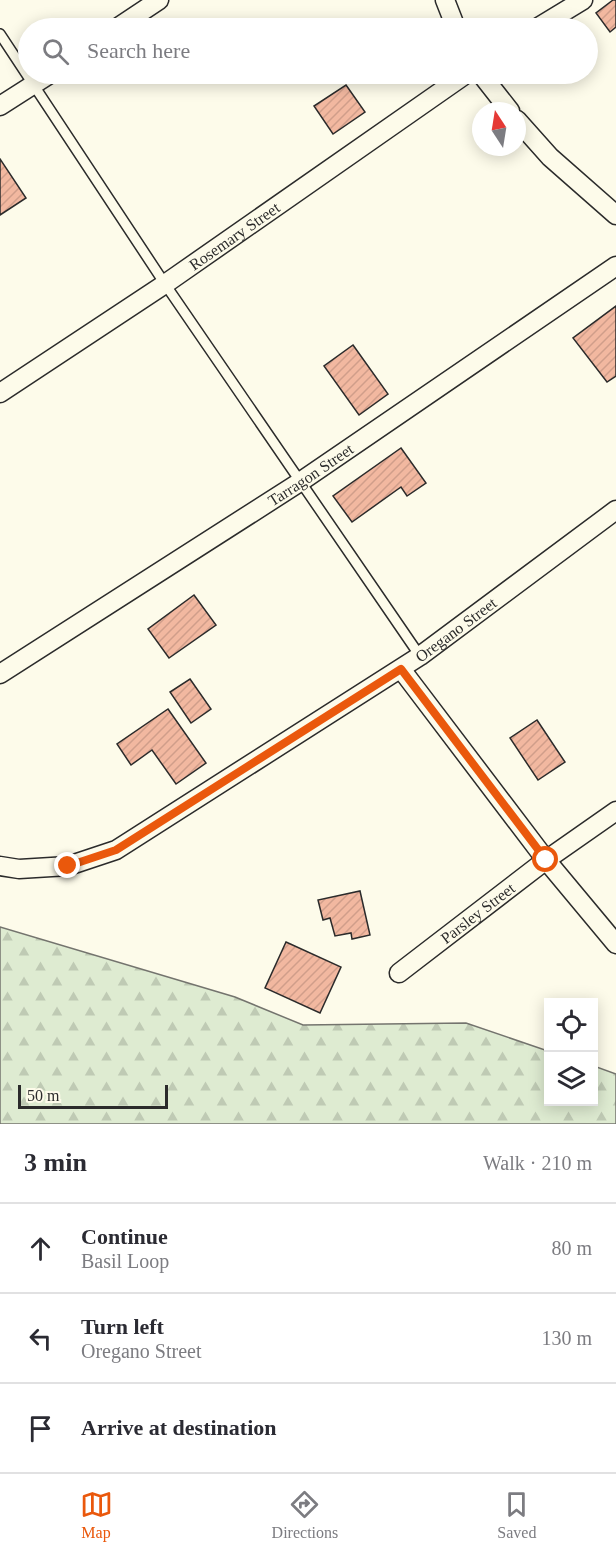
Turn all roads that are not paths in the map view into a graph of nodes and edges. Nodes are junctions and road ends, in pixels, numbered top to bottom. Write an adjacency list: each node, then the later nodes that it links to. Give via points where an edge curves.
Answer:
1 (159, 0): 4 (street)
2 (445, 0): 5 (street)
3 (583, 0): 6 (street)
4 (132, 18)
5 (452, 18)
6 (553, 18)
7 (0, 34): 8 (lane)
8 (18, 60)
9 (35, 84): 13 (street); 17 (lane)
10 (451, 84): 17 (street, Rosemary Street)
11 (489, 84): 12 (street)
12 (503, 102)
13 (0, 106)
14 (526, 130): 15 (street, via 550,157)
15 (616, 215)
16 (616, 266): 19 (street, Tarragon Street)
17 (165, 284): 18 (street, Rosemary Street); 19 (lane)
18 (0, 393)
19 (300, 482): 21 (lane); 23 (street, Tarragon Street)
20 (616, 510): 21 (street, Oregano Street)
21 (420, 656): 22 (street, Oregano Street)
22 (401, 669): 25 (street); 26 (street, Oregano Street, via 116,850 68,866)
23 (0, 674)
24 (616, 811): 25 (street, Parsley Street)
25 (546, 860): 27 (street); 28 (street, Parsley Street)
26 (0, 866)
27 (616, 944)
28 (399, 973)

